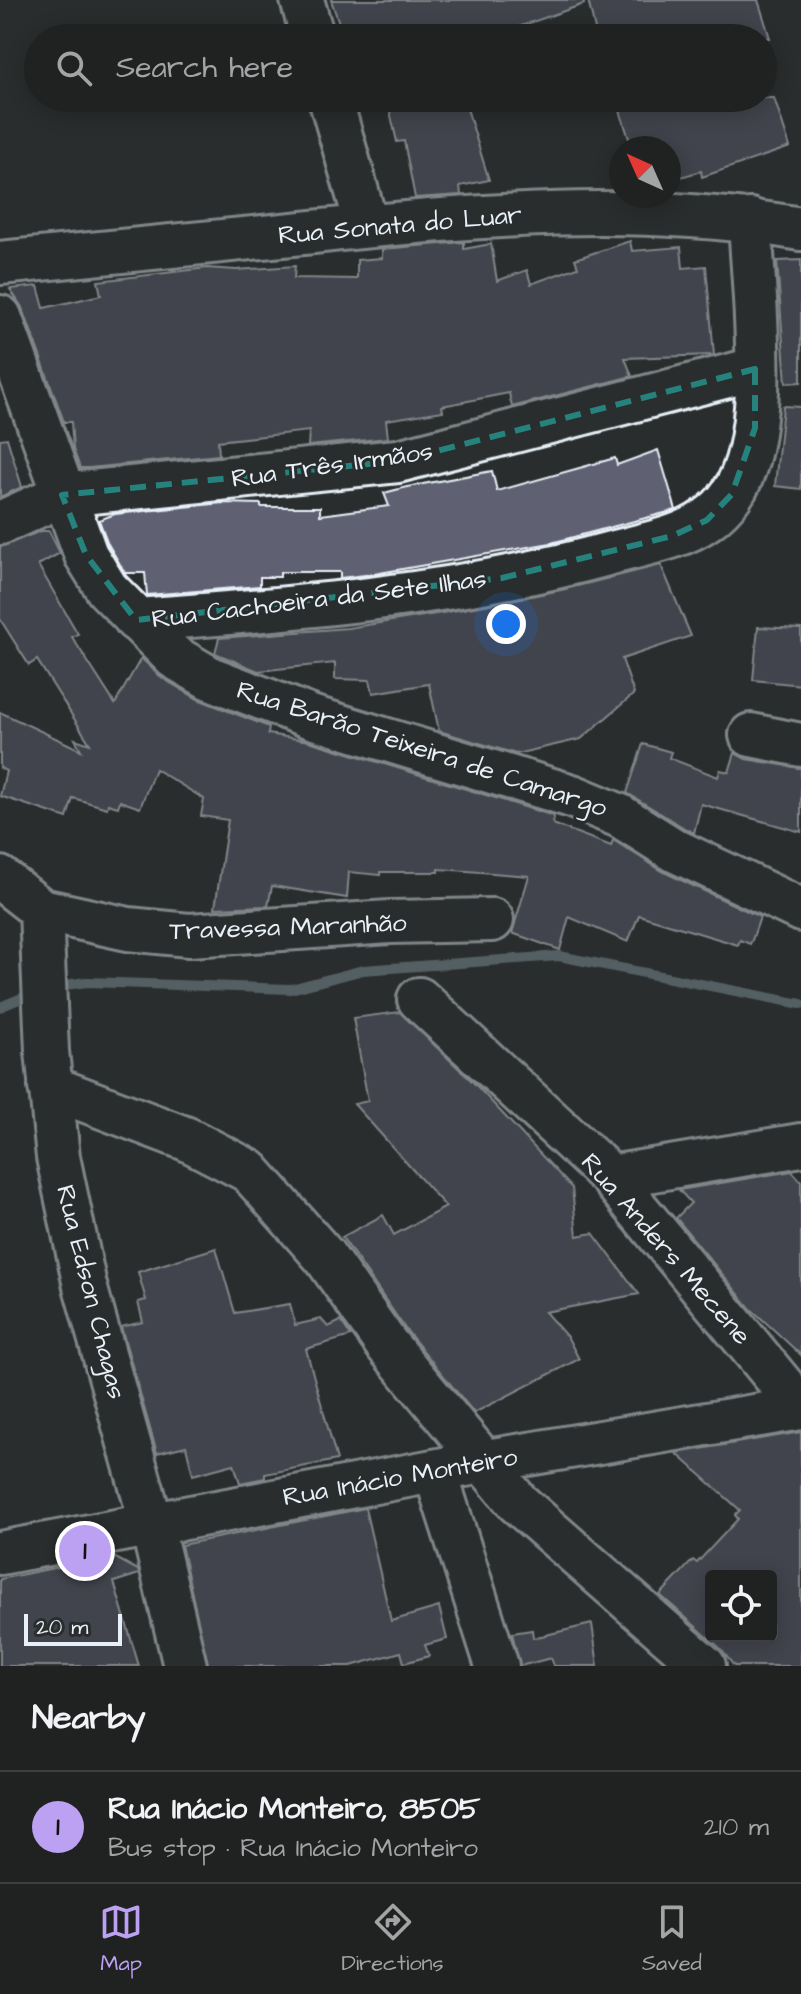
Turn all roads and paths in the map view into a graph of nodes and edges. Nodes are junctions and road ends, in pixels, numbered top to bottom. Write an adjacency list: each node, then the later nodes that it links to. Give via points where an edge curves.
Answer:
1 (302, 0): 2 (street)
2 (309, 24)
3 (334, 112): 5 (street)
4 (750, 220): 5 (street, Rua Sonata do Luar, via 593,210); 6 (street, Rua Sonata do Luar); 9 (street, Rua Cachoeira da Sete Ilhas)
5 (367, 226): 7 (street, Rua Sonata do Luar)
6 (801, 229)
7 (0, 263)
8 (0, 317): 10 (street, Rua Barão Teixeira de Camargo)
9 (755, 369): 10 (street, Rua Três Irmãos, via 398,461); 12 (street, Rua Cachoeira da Sete Ilhas, via 755,428 746,465 707,520 672,536 502,578 392,595)
10 (62, 495): 11 (street, Rua Três Irmãos); 12 (street, Rua Barão Teixeira de Camargo, via 86,555 107,589)
11 (0, 523)
12 (136, 620): 17 (street, Rua Barão Teixeira de Camargo, via 174,657 210,678 311,717 572,796)
13 (751, 735): 14 (street)
14 (801, 745)
15 (0, 878): 16 (street, Travessa Maranhão)
16 (41, 910): 18 (street, Travessa Maranhão, via 128,929 189,935); 20 (street, Rua Edson Chagas)
17 (801, 910)
18 (492, 920)
19 (419, 999): 22 (street, Rua Anders Mecene)
20 (50, 1087): 24 (street, via 187,1139 249,1171 325,1257); 26 (street, Rua Edson Chagas, via 58,1157 85,1286)
21 (801, 1145): 22 (street)
22 (611, 1177): 23 (street, Rua Anders Mecene)
23 (801, 1408): 24 (street, Rua Inácio Monteiro)
24 (481, 1462): 25 (street, Rua Inácio Monteiro); 30 (street, via 537,1521)
25 (435, 1471): 26 (street, Rua Inácio Monteiro); 29 (street)
26 (151, 1522): 27 (street, Rua Inácio Monteiro); 28 (street, Rua Edson Chagas)
27 (0, 1553)
28 (185, 1666)
29 (497, 1666)
30 (704, 1666)

